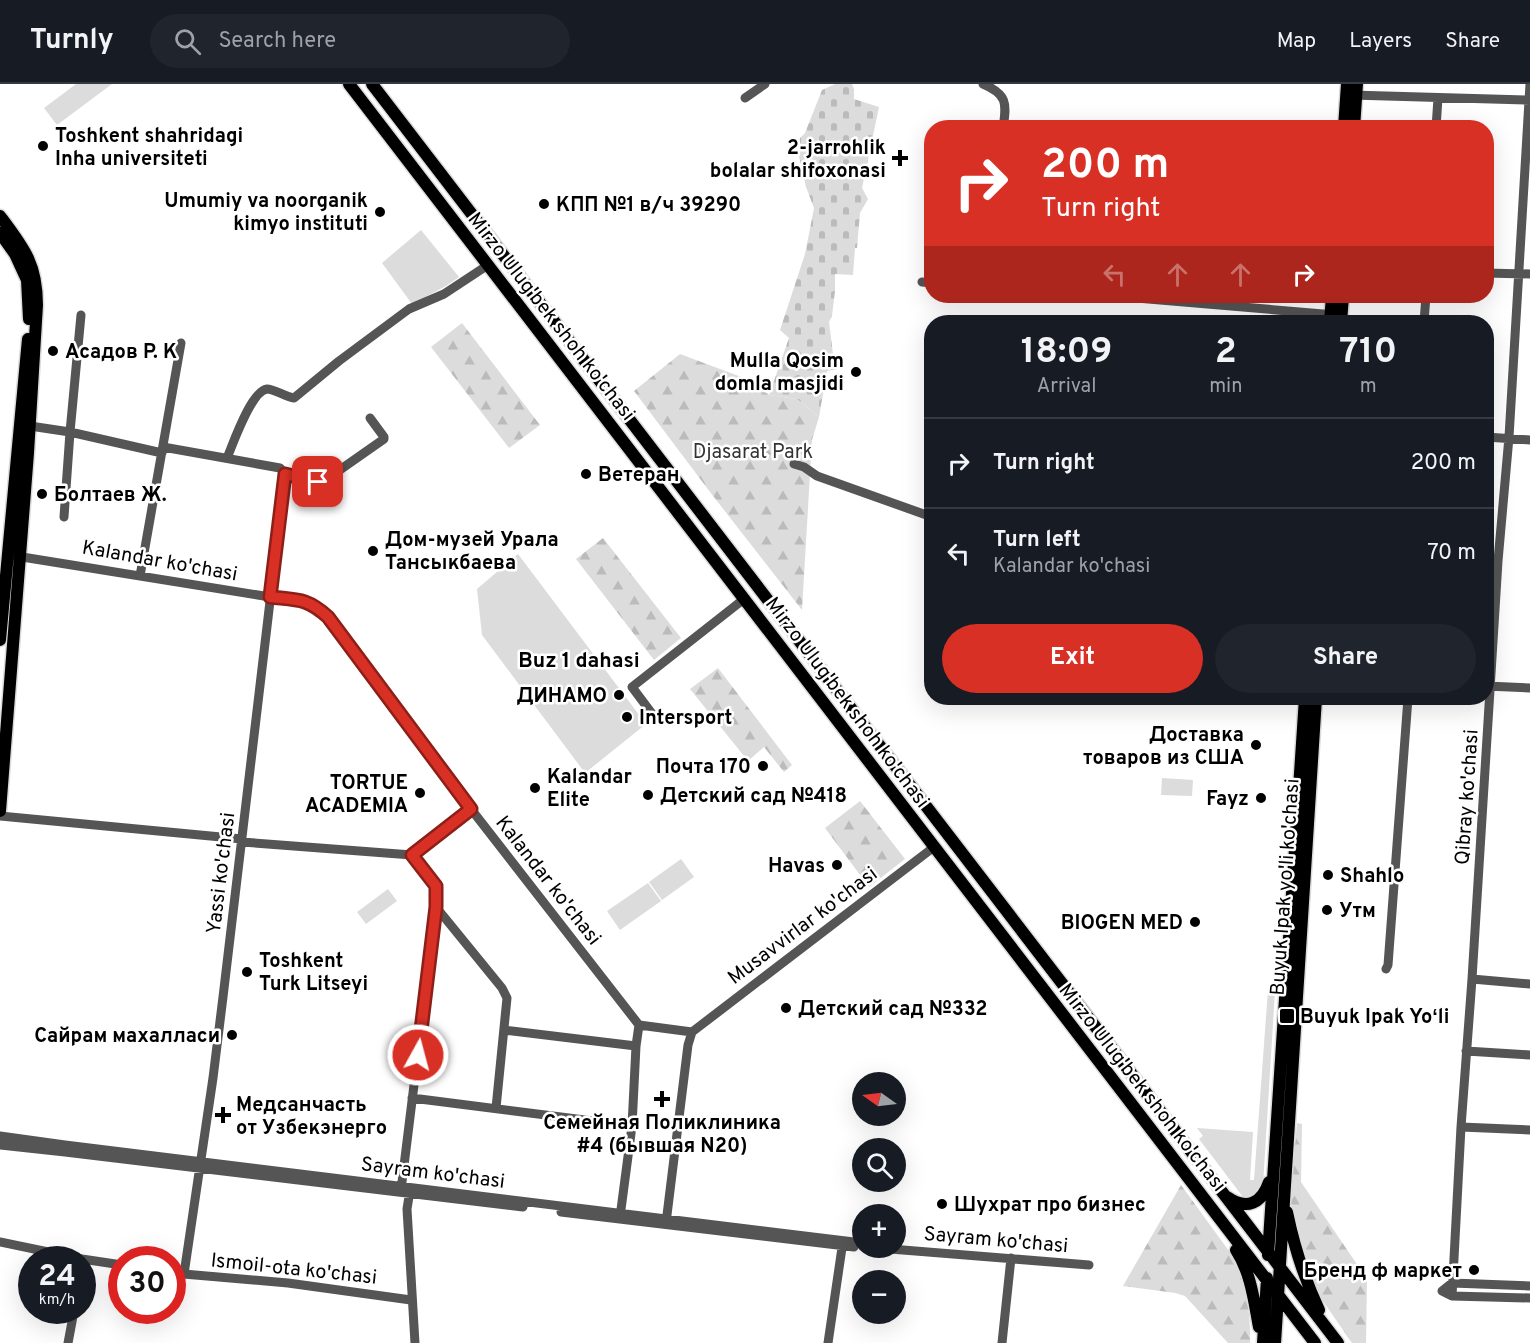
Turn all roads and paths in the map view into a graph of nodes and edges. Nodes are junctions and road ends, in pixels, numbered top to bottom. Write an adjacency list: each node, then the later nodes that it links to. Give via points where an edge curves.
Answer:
1 (349, 84): 17 (main road, Mirzo Ulug'bek shoh ko'chasi)
2 (372, 84): 16 (main road, Mirzo Ulug'bek shoh ko'chasi)
3 (765, 84): 7 (street)
4 (983, 84): 10 (street, via 996,90 1004,101)
5 (1530, 84): 9 (street, Qibray ko'chasi)
6 (1351, 90): 8 (street); 11 (main road); 12 (main road)
7 (745, 98)
8 (1438, 98): 9 (street); 13 (street)
9 (1529, 100): 20 (street, Qibray ko'chasi)
10 (1004, 120)
11 (1345, 120)
12 (1353, 120)
13 (1437, 120)
14 (0, 216): 27 (main road, via 28,256 37,285)
15 (0, 233): 33 (main road, via 20,263 28,286)
16 (490, 238): 17 (main road); 53 (main road, Mirzo Ulug'bek shoh ko'chasi)
17 (476, 249): 18 (main road, Mirzo Ulug'bek shoh ko'chasi)
18 (488, 265): 34 (street, via 444,294 409,309 294,398 264,390 252,402); 42 (main road, Mirzo Ulug'bek shoh ko'chasi)
19 (1494, 273): 20 (street)
20 (1519, 274): 21 (street); 30 (street, Qibray ko'chasi)
21 (1530, 274)
22 (1181, 303): 24 (street)
23 (81, 315): 28 (street)
24 (1297, 315)
25 (181, 343): 32 (street)
26 (370, 418): 36 (street, via 384,439 324,482)
27 (30, 426): 28 (street); 33 (main road)
28 (70, 432): 32 (street); 38 (street)
29 (1494, 437): 30 (street)
30 (1509, 437): 31 (street); 43 (street, Qibray ko'chasi)
31 (1530, 440)
32 (162, 450): 34 (street); 40 (street)
33 (22, 452): 39 (main road)
34 (227, 458): 36 (street, via 280,468)
35 (795, 464): 37 (street, via 816,476)
36 (285, 474): 41 (street, Yassi ko'chasi)
37 (924, 514)
38 (64, 517)
39 (14, 556): 40 (street, Kalandar ko'chasi); 44 (main road); 52 (main road)
40 (140, 576): 41 (street, Kalandar ko'chasi)
41 (270, 597): 55 (street, Kalandar ko'chasi, via 306,601 328,617); 58 (street, Yassi ko'chasi)
42 (744, 599): 51 (street, via 632,687); 54 (main road, Mirzo Ulug'bek shoh ko'chasi)
43 (1494, 611)
44 (0, 640)
45 (1494, 686): 46 (street)
46 (1530, 688)
47 (1304, 705): 65 (main road, Buyuk Ipak yo'li ko'chasi, via 1286,967)
48 (1316, 705): 65 (main road, Buyuk Ipak yo'li ko'chasi)
49 (1407, 705): 62 (street)
50 (1487, 705): 63 (street, Qibray ko'chasi)
51 (653, 715)
52 (2, 757): 56 (main road)
53 (916, 793): 54 (main road); 83 (main road, Mirzo Ulug'bek shoh ko'chasi)
54 (901, 804): 59 (main road, Mirzo Ulug'bek shoh ko'chasi)
55 (471, 809): 60 (street); 66 (street, Kalandar ko'chasi)
56 (0, 811)
57 (0, 816): 58 (street)
58 (242, 841): 60 (street); 81 (street, Yassi ko'chasi)
59 (934, 847): 68 (street, Musavvirlar ko'chasi); 78 (main road, Mirzo Ulug'bek shoh ko'chasi)
60 (412, 855): 61 (street, via 436,886)
61 (436, 907): 67 (street, via 504,992); 72 (street)
62 (1386, 969)
63 (1472, 979): 64 (street); 70 (street, Qibray ko'chasi)
64 (1530, 984)
65 (1289, 1018): 80 (main road, Buyuk Ipak yo'li ko'chasi); 84 (main road, Buyuk Ipak yo'li ko'chasi)
66 (639, 1025): 68 (street); 69 (street)
67 (504, 1030): 69 (street); 73 (street)
68 (692, 1032): 86 (street)
69 (636, 1046): 74 (street)
70 (1466, 1051): 71 (street); 75 (street, Qibray ko'chasi)
71 (1530, 1055)
72 (412, 1098): 73 (street); 82 (street)
73 (496, 1108): 74 (street)
74 (632, 1126): 85 (street)
75 (1461, 1128): 76 (street); 99 (street, Qibray ko'chasi)
76 (1530, 1130)
77 (0, 1136): 81 (street, Sayram ko'chasi)
78 (1158, 1138): 98 (main road, Mirzo Ulug'bek shoh ko'chasi); 110 (main road, via 1242,1261)
79 (0, 1145): 81 (street, Sayram ko'chasi)
80 (1273, 1163): 83 (main road, via 1266,1189 1258,1200 1240,1204); 92 (main road)
81 (200, 1165): 82 (street, Sayram ko'chasi); 94 (street, Yassi ko'chasi)
82 (405, 1190): 85 (street, Sayram ko'chasi); 103 (street)
83 (1223, 1194): 92 (main road, Mirzo Ulug'bek shoh ko'chasi)
84 (1284, 1198): 96 (main road, Buyuk Ipak yo'li ko'chasi); 105 (main road, via 1298,1258)
85 (620, 1216): 86 (street, Sayram ko'chasi)
86 (666, 1222): 88 (street, Sayram ko'chasi)
87 (0, 1242): 90 (street)
88 (842, 1243): 89 (street, Sayram ko'chasi); 108 (street)
89 (852, 1244)
90 (18, 1246)
91 (906, 1250): 93 (street, Sayram ko'chasi)
92 (1268, 1252): 96 (main road, Mirzo Ulug'bek shoh ko'chasi); 98 (main road)
93 (1011, 1258): 95 (street, Sayram ko'chasi); 109 (street)
94 (186, 1260)
95 (1089, 1265)
96 (1280, 1267): 101 (main road, Buyuk Ipak yo'li ko'chasi); 105 (main road, Mirzo Ulug'bek shoh ko'chasi)
97 (186, 1274): 103 (street, Ismoil-ota ko'chasi)
98 (1267, 1280): 101 (main road, Mirzo Ulug'bek shoh ko'chasi); 110 (main road)
99 (1452, 1283): 100 (street); 102 (street, Qibray ko'chasi, via 1452,1296)
100 (1530, 1286)
101 (1278, 1294): 111 (main road, Buyuk Ipak yo'li ko'chasi); 112 (main road, Mirzo Ulug'bek shoh ko'chasi)
102 (1530, 1298)
103 (411, 1300): 107 (street)
104 (72, 1324): 106 (street)
105 (1328, 1330): 113 (main road, Mirzo Ulug'bek shoh ko'chasi)
106 (68, 1343)
107 (415, 1343)
108 (828, 1343)
109 (1002, 1343)
110 (1263, 1343)
111 (1275, 1343)
112 (1315, 1343)
113 (1338, 1343)

